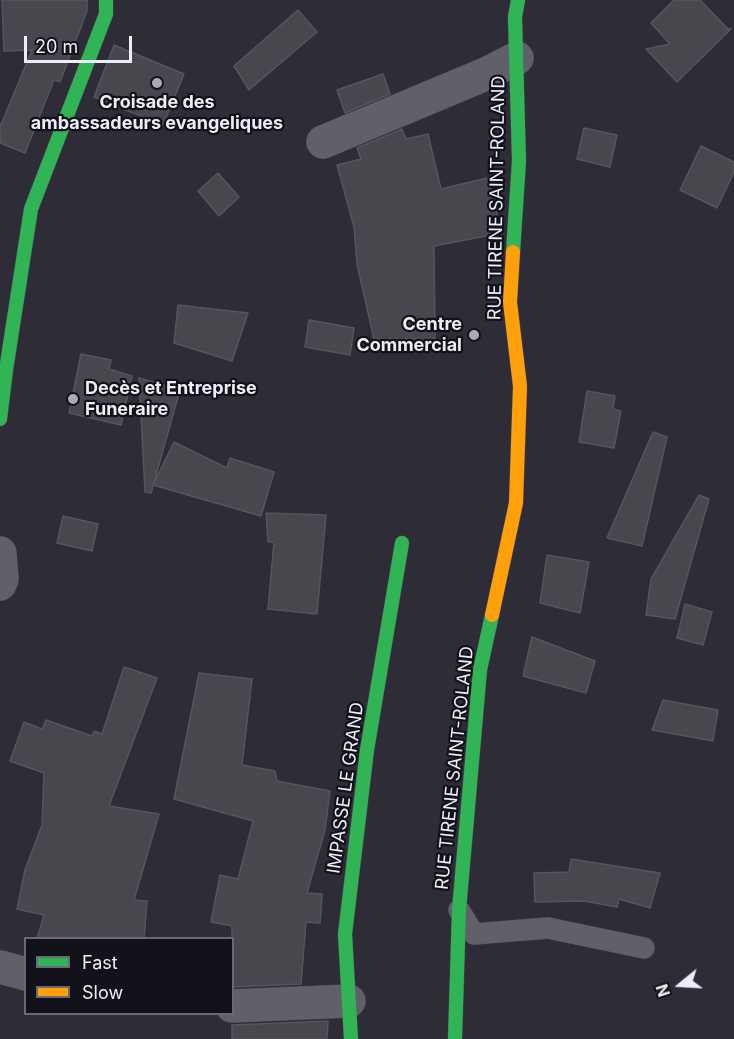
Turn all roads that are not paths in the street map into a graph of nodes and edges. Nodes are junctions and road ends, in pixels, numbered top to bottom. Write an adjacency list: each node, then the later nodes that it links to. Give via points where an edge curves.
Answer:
1 (106, 0): 5 (street, via 106,14 31,209)
2 (518, 0): 3 (street, RUE TIRENE SAINT-ROLAND)
3 (517, 58): 4 (street, via 488,74); 9 (street, RUE TIRENE SAINT-ROLAND, via 519,161 510,302 520,386 516,503 480,670)
4 (323, 142)
5 (0, 419)
6 (402, 543): 13 (street, IMPASSE LE GRAND, via 367,750 345,934)
7 (0, 553): 8 (street)
8 (0, 584)
9 (459, 910): 10 (lane, via 474,934 548,928); 16 (street, RUE TIRENE SAINT-ROLAND)
10 (644, 948)
11 (0, 967): 12 (street)
12 (24, 973)
13 (349, 1001): 14 (street); 15 (street, IMPASSE LE GRAND)
14 (234, 1006)
15 (351, 1039)
16 (455, 1039)

